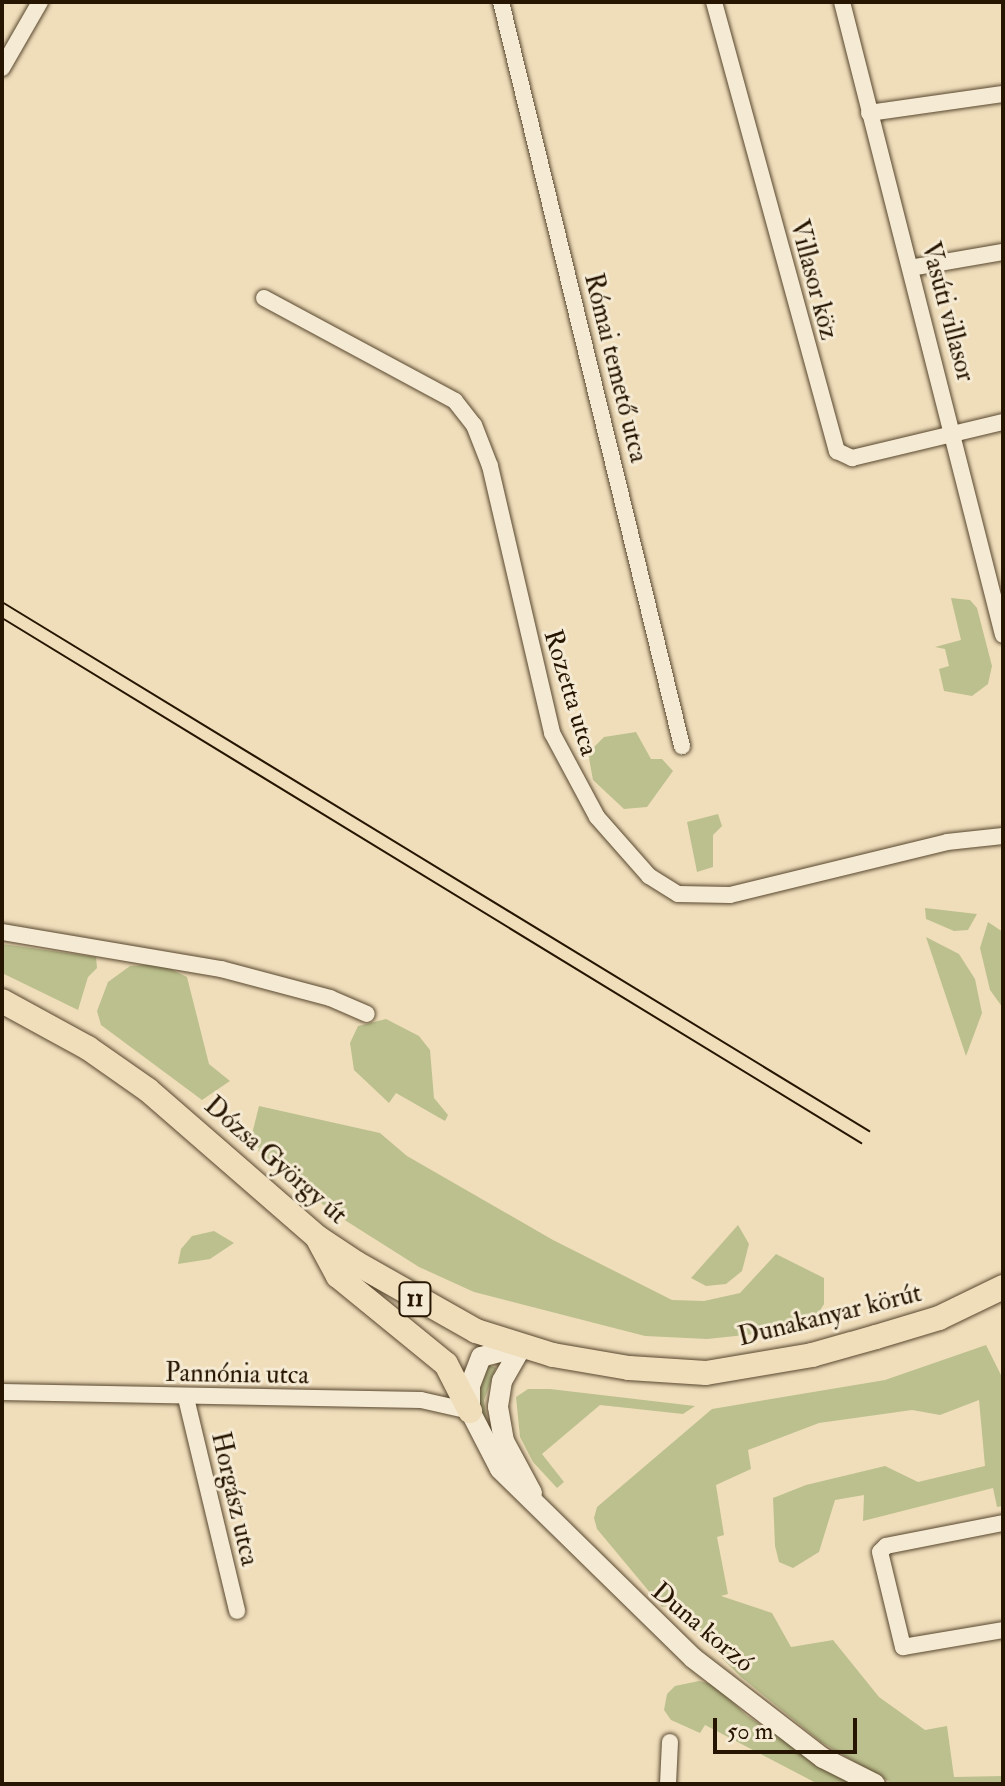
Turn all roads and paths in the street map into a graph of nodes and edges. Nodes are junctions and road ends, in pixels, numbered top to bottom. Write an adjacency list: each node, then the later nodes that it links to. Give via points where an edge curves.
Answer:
1 (40, 2): 5 (street)
2 (501, 2): 14 (street, Római temető utca)
3 (714, 2): 12 (street, Villasor köz, via 837,451 852,458)
4 (842, 2): 7 (street, Vasúti villasor)
5 (2, 68)
6 (1003, 94): 7 (street)
7 (869, 113): 9 (street, Vasúti villasor)
8 (1003, 252): 9 (street)
9 (910, 268): 12 (street, Vasúti villasor)
10 (264, 298): 15 (street, Rozetta utca, via 455,401 474,425 490,466 552,733 597,817 649,876 678,894 730,895 947,842)
11 (1003, 422): 12 (street, Villasor köz)
12 (954, 431): 13 (street, Vasúti villasor)
13 (1003, 635)
14 (682, 746)
15 (1003, 836)
16 (2, 932): 18 (street, via 221,969 330,998)
17 (2, 1001): 19 (main road, Dózsa György út / 11, via 88,1048 148,1090)
18 (367, 1014)
19 (317, 1237): 21 (main road, Dózsa György út / 11, via 417,1300 476,1331); 24 (main road, via 338,1276 446,1364)
20 (1003, 1287): 21 (main road, Dunakanyar körút / 11, via 939,1318 866,1340 706,1373 629,1368)
21 (522, 1346): 24 (street, via 481,1357 470,1386); 25 (street, Duna korzó, via 502,1381 500,1427)
22 (2, 1392): 23 (street, Pannónia utca)
23 (186, 1398): 24 (street, Pannónia utca, via 421,1400); 27 (street, Horgász utca)
24 (470, 1411): 25 (street, Duna korzó, via 500,1469)
25 (549, 1521): 31 (street, Duna korzó, via 693,1658 823,1758)
26 (1003, 1526): 28 (street, via 886,1546 880,1552 903,1647)
27 (237, 1611)
28 (1003, 1630)
29 (670, 1742): 30 (street)
30 (668, 1784)
31 (875, 1784)

